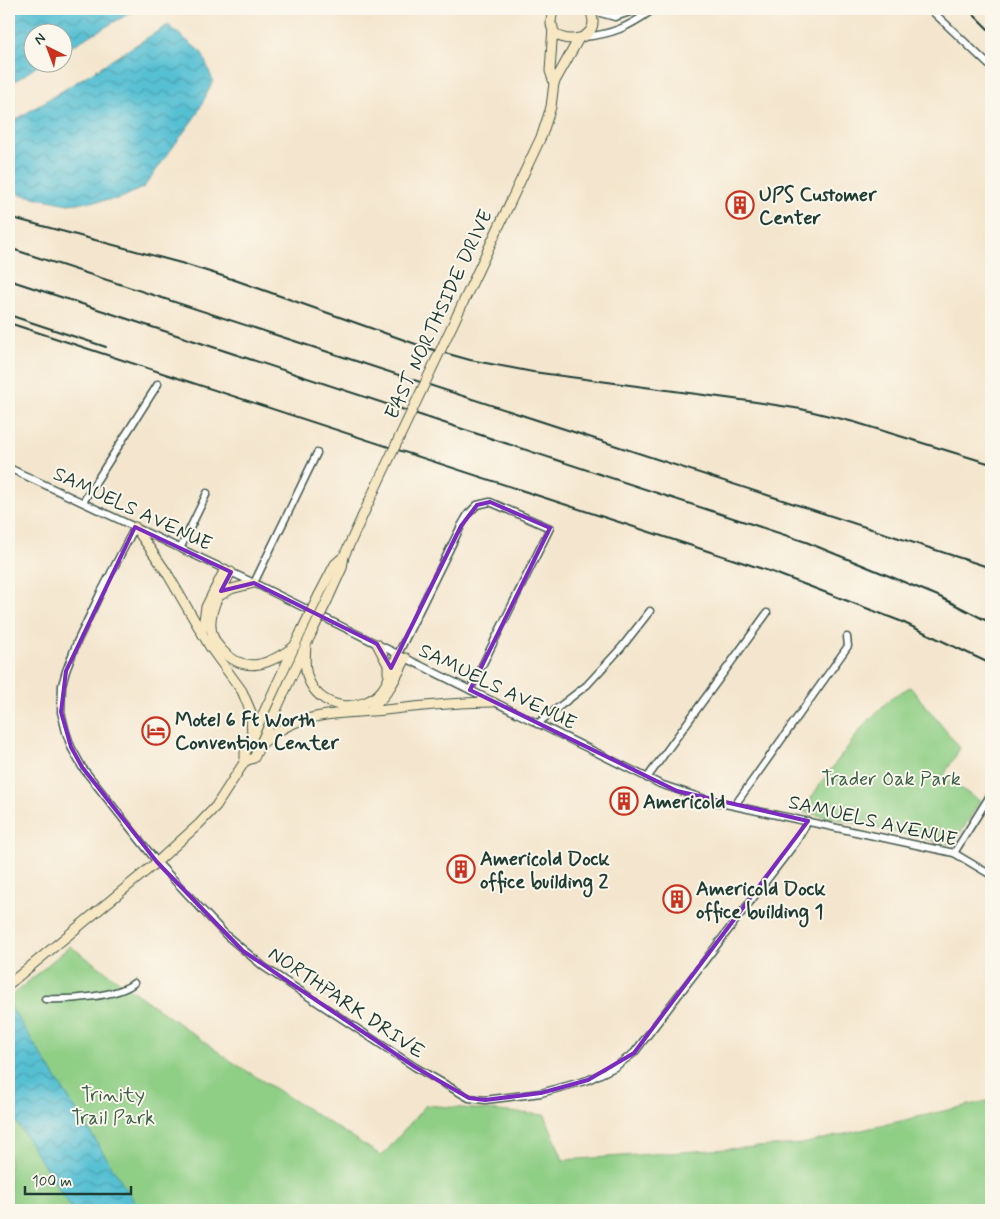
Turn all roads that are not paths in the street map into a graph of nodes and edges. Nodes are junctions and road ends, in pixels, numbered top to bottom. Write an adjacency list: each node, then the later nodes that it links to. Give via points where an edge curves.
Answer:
1 (555, 9): 6 (street, EAST NORTHSIDE DRIVE)
2 (590, 9): 5 (street, via 615,17 636,10); 7 (street, EAST NORTHSIDE DRIVE, via 592,26)
3 (659, 9): 5 (street)
4 (930, 9): 8 (street)
5 (651, 11): 7 (street, via 631,25)
6 (553, 26): 7 (street, via 564,39); 9 (street, EAST NORTHSIDE DRIVE, via 550,71)
7 (581, 38): 9 (street, EAST NORTHSIDE DRIVE)
8 (991, 67)
9 (554, 83): 23 (street, EAST NORTHSIDE DRIVE, bridge, via 542,135 374,491 344,556 342,568)
10 (158, 384): 14 (street)
11 (317, 453): 18 (street)
12 (9, 468): 14 (street, SAMUELS AVENUE)
13 (208, 493): 16 (street)
14 (83, 502): 15 (street, SAMUELS AVENUE)
15 (135, 527): 16 (street, SAMUELS AVENUE); 22 (street, via 154,551); 42 (street, NORTHPARK DRIVE, via 66,669 61,712 71,747 82,767)
16 (180, 547): 17 (street, SAMUELS AVENUE)
17 (228, 570): 18 (street, SAMUELS AVENUE); 19 (street); 22 (street, via 206,607)
18 (254, 583): 19 (street, via 238,586); 25 (street, SAMUELS AVENUE)
19 (219, 597): 26 (street, via 211,616 211,630 217,645 232,659 257,665 279,657)
20 (650, 611): 33 (street, via 587,685)
21 (767, 613): 37 (street)
22 (202, 632): 34 (street, via 247,700)
23 (306, 632): 26 (street, EAST NORTHSIDE DRIVE); 27 (street, EAST NORTHSIDE DRIVE)
24 (847, 637): 39 (street, via 848,646)
25 (377, 644): 28 (street, SAMUELS AVENUE); 29 (street, via 388,665)
26 (295, 645): 34 (street, EAST NORTHSIDE DRIVE)
27 (306, 645): 29 (street, via 306,669 311,685 321,697 332,703 361,705 383,689); 35 (street, EAST NORTHSIDE DRIVE)
28 (402, 656): 29 (street); 30 (street, SAMUELS AVENUE); 30 (street, via 461,526 477,505 490,502 550,528); 32 (street, via 391,687)
29 (389, 676)
30 (470, 690): 31 (street, SAMUELS AVENUE)
31 (493, 702): 32 (street); 33 (street, SAMUELS AVENUE)
32 (369, 711): 35 (street, via 306,719 276,732)
33 (537, 724): 37 (street, SAMUELS AVENUE)
34 (252, 738): 36 (street, EAST NORTHSIDE DRIVE, via 244,753)
35 (259, 746): 36 (street, EAST NORTHSIDE DRIVE, via 254,758)
36 (245, 761): 42 (street, EAST NORTHSIDE DRIVE, via 216,806)
37 (646, 778): 39 (street, SAMUELS AVENUE, via 696,797)
38 (991, 794): 41 (street)
39 (735, 805): 40 (street, SAMUELS AVENUE)
40 (808, 822): 41 (street, SAMUELS AVENUE); 42 (street, NORTHPARK DRIVE, via 634,1053 588,1080 541,1093 485,1100 469,1098 415,1067 264,967 226,935)
41 (954, 853): 43 (street, SAMUELS AVENUE)
42 (157, 862): 45 (street, EAST NORTHSIDE DRIVE)
43 (991, 875)
44 (134, 983): 46 (street, via 125,989 73,1000)
45 (9, 984)
46 (46, 1000)

